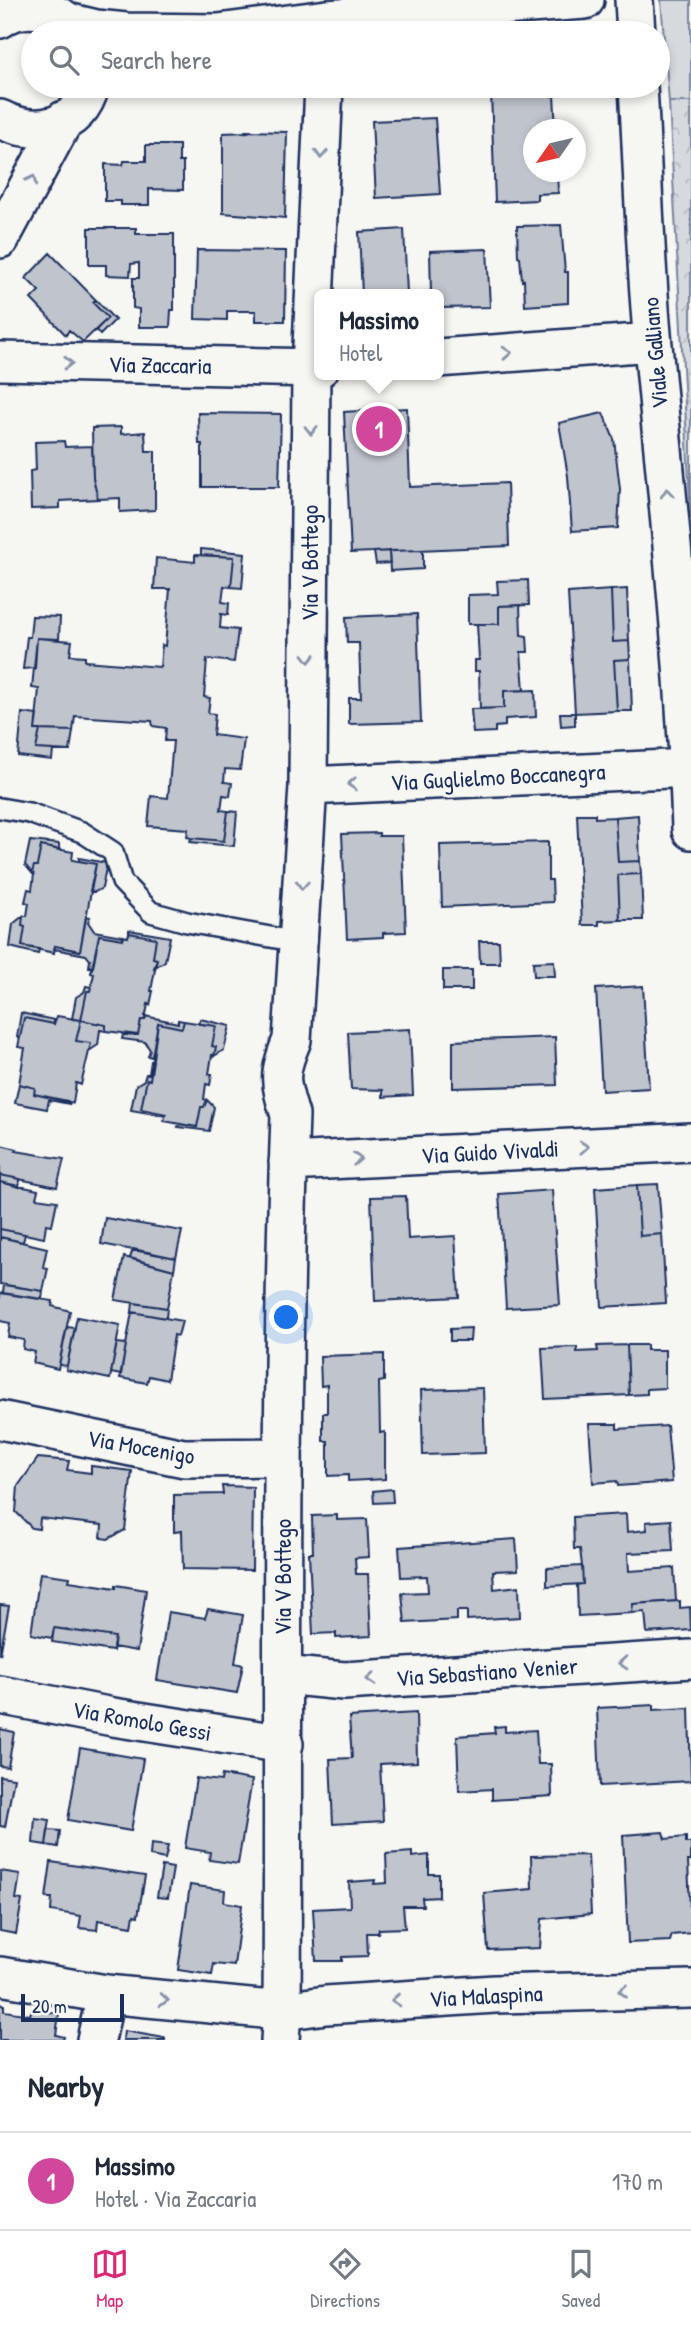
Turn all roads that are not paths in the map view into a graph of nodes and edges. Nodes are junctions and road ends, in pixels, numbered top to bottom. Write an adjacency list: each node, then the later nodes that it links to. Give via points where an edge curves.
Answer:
1 (585, 0): 5 (street)
2 (634, 0): 6 (street)
3 (8, 11): 4 (street, via 41,10)
4 (66, 21)
5 (377, 21)
6 (635, 21)
7 (324, 98): 12 (street, Via V Bottego, one-way to 12)
8 (639, 98): 13 (street, Viale Galliano)
9 (78, 104): 10 (street, via 48,128 31,130); 11 (street, one-way to 9)
10 (0, 119)
11 (0, 239)
12 (318, 289)
13 (652, 342): 14 (street, one-way to 13); 18 (street, Viale Galliano)
14 (444, 358)
15 (0, 361): 16 (street, Via Zaccaria, one-way to 16)
16 (314, 368)
17 (315, 380): 20 (street, Via V Bottego, one-way to 20)
18 (677, 447): 19 (street, Viale Galliano, one-way to 18)
19 (689, 768): 20 (street, Via Guglielmo Boccanegra, one-way to 20); 22 (street, Viale Galliano)
20 (308, 786): 23 (street, Via V Bottego, one-way to 23)
21 (0, 808): 23 (lane, via 82,832 113,852 122,882 150,912)
22 (691, 830)
23 (298, 942): 25 (street, Via V Bottego, via 292,1041 282,1063 281,1086 290,1115)
24 (691, 1142): 25 (street, Via Guido Vivaldi, one-way to 24)
25 (288, 1162): 27 (street, Via V Bottego)
26 (0, 1420): 27 (street, Via Mocenigo, via 184,1458)
27 (283, 1457): 29 (street, Via V Bottego)
28 (691, 1659): 29 (street, Via Sebastiano Venier, one-way to 29, via 344,1681)
29 (283, 1675): 31 (street, Via V Bottego)
30 (0, 1695): 31 (street, Via Romolo Gessi)
31 (284, 1744): 35 (street, Via V Bottego)
32 (0, 1976): 34 (street, Via Malaspina)
33 (691, 1989): 35 (street, Via Malaspina, one-way to 35, via 495,1994 326,2005)
34 (106, 1994): 35 (street, Via Malaspina, one-way to 35); 36 (street)
35 (281, 2026)
36 (96, 2040)

